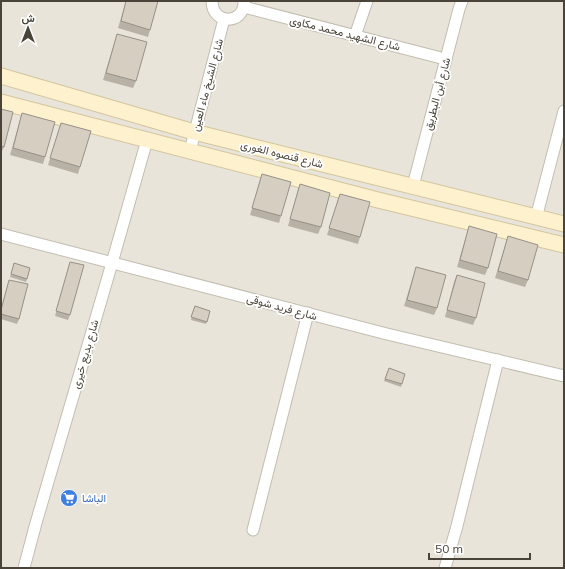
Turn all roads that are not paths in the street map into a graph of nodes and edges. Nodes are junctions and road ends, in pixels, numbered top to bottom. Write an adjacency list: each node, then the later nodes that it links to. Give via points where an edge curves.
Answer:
1 (212, 1): 5 (street, via 213,11)
2 (367, 1): 6 (street)
3 (462, 1): 7 (street, شارع أبن البطريق)
4 (244, 4): 5 (street, via 239,16); 6 (street, شارع الشهيد محمد مكاوى)
5 (224, 19): 13 (street, شارع الشيخ ماء العين)
6 (355, 36): 7 (street, شارع الشهيد محمد مكاوى)
7 (446, 59): 16 (street, شارع أبن البطريق)
8 (1, 76): 11 (street, شارع قنصوه الغورى)
9 (1, 102): 12 (street, شارع قنصوه الغورى)
10 (564, 111): 17 (street)
11 (124, 112): 12 (street); 13 (street, شارع قنصوه الغورى)
12 (117, 132): 14 (street, شارع قنصوه الغورى)
13 (194, 132): 15 (street, شارع الشيخ ماء العين); 16 (street, شارع قنصوه الغورى)
14 (147, 140): 15 (street, شارع قنصوه الغورى); 21 (street, شارع بديع خيرى)
15 (190, 151): 20 (street, شارع قنصوه الغورى)
16 (413, 186): 17 (street, شارع قنصوه الغورى)
17 (536, 218): 18 (street, شارع قنصوه الغورى)
18 (564, 224)
19 (1, 234): 21 (street, شارع فريد شوقى)
20 (564, 245)
21 (112, 263): 22 (street, شارع فريد شوقى); 26 (street, شارع بديع خيرى)
22 (308, 314): 23 (street, شارع فريد شوقى); 25 (street)
23 (498, 360): 24 (street, شارع فريد شوقى); 27 (street)
24 (564, 376)
25 (253, 530)
26 (24, 568)
27 (445, 568)

